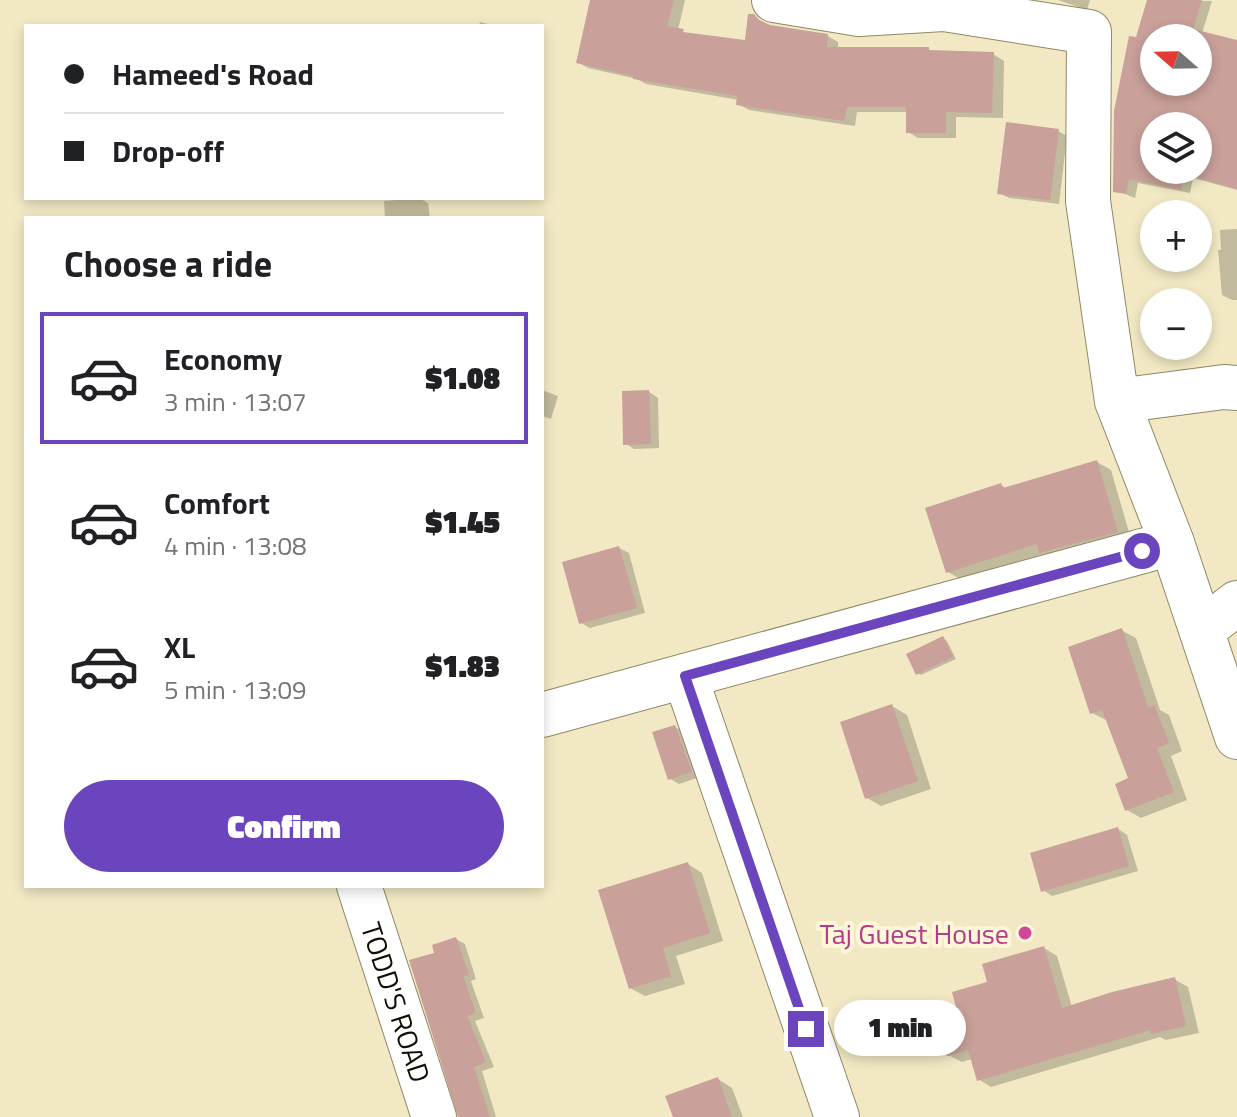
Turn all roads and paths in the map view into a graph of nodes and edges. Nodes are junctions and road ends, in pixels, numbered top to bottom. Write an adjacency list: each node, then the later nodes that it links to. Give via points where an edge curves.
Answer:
1 (774, 0): 2 (street, via 859,14)
2 (945, 4): 4 (street, via 1089,32 1088,201)
3 (1237, 388): 4 (street)
4 (1117, 401): 5 (street)
5 (1172, 543): 7 (street); 8 (street)
6 (1237, 603): 7 (street)
7 (1202, 630): 10 (street)
8 (685, 676): 9 (street); 13 (street)
9 (544, 714)
10 (1237, 737)
11 (360, 888): 12 (street, TODD'S ROAD)
12 (434, 1117)
13 (837, 1117)

